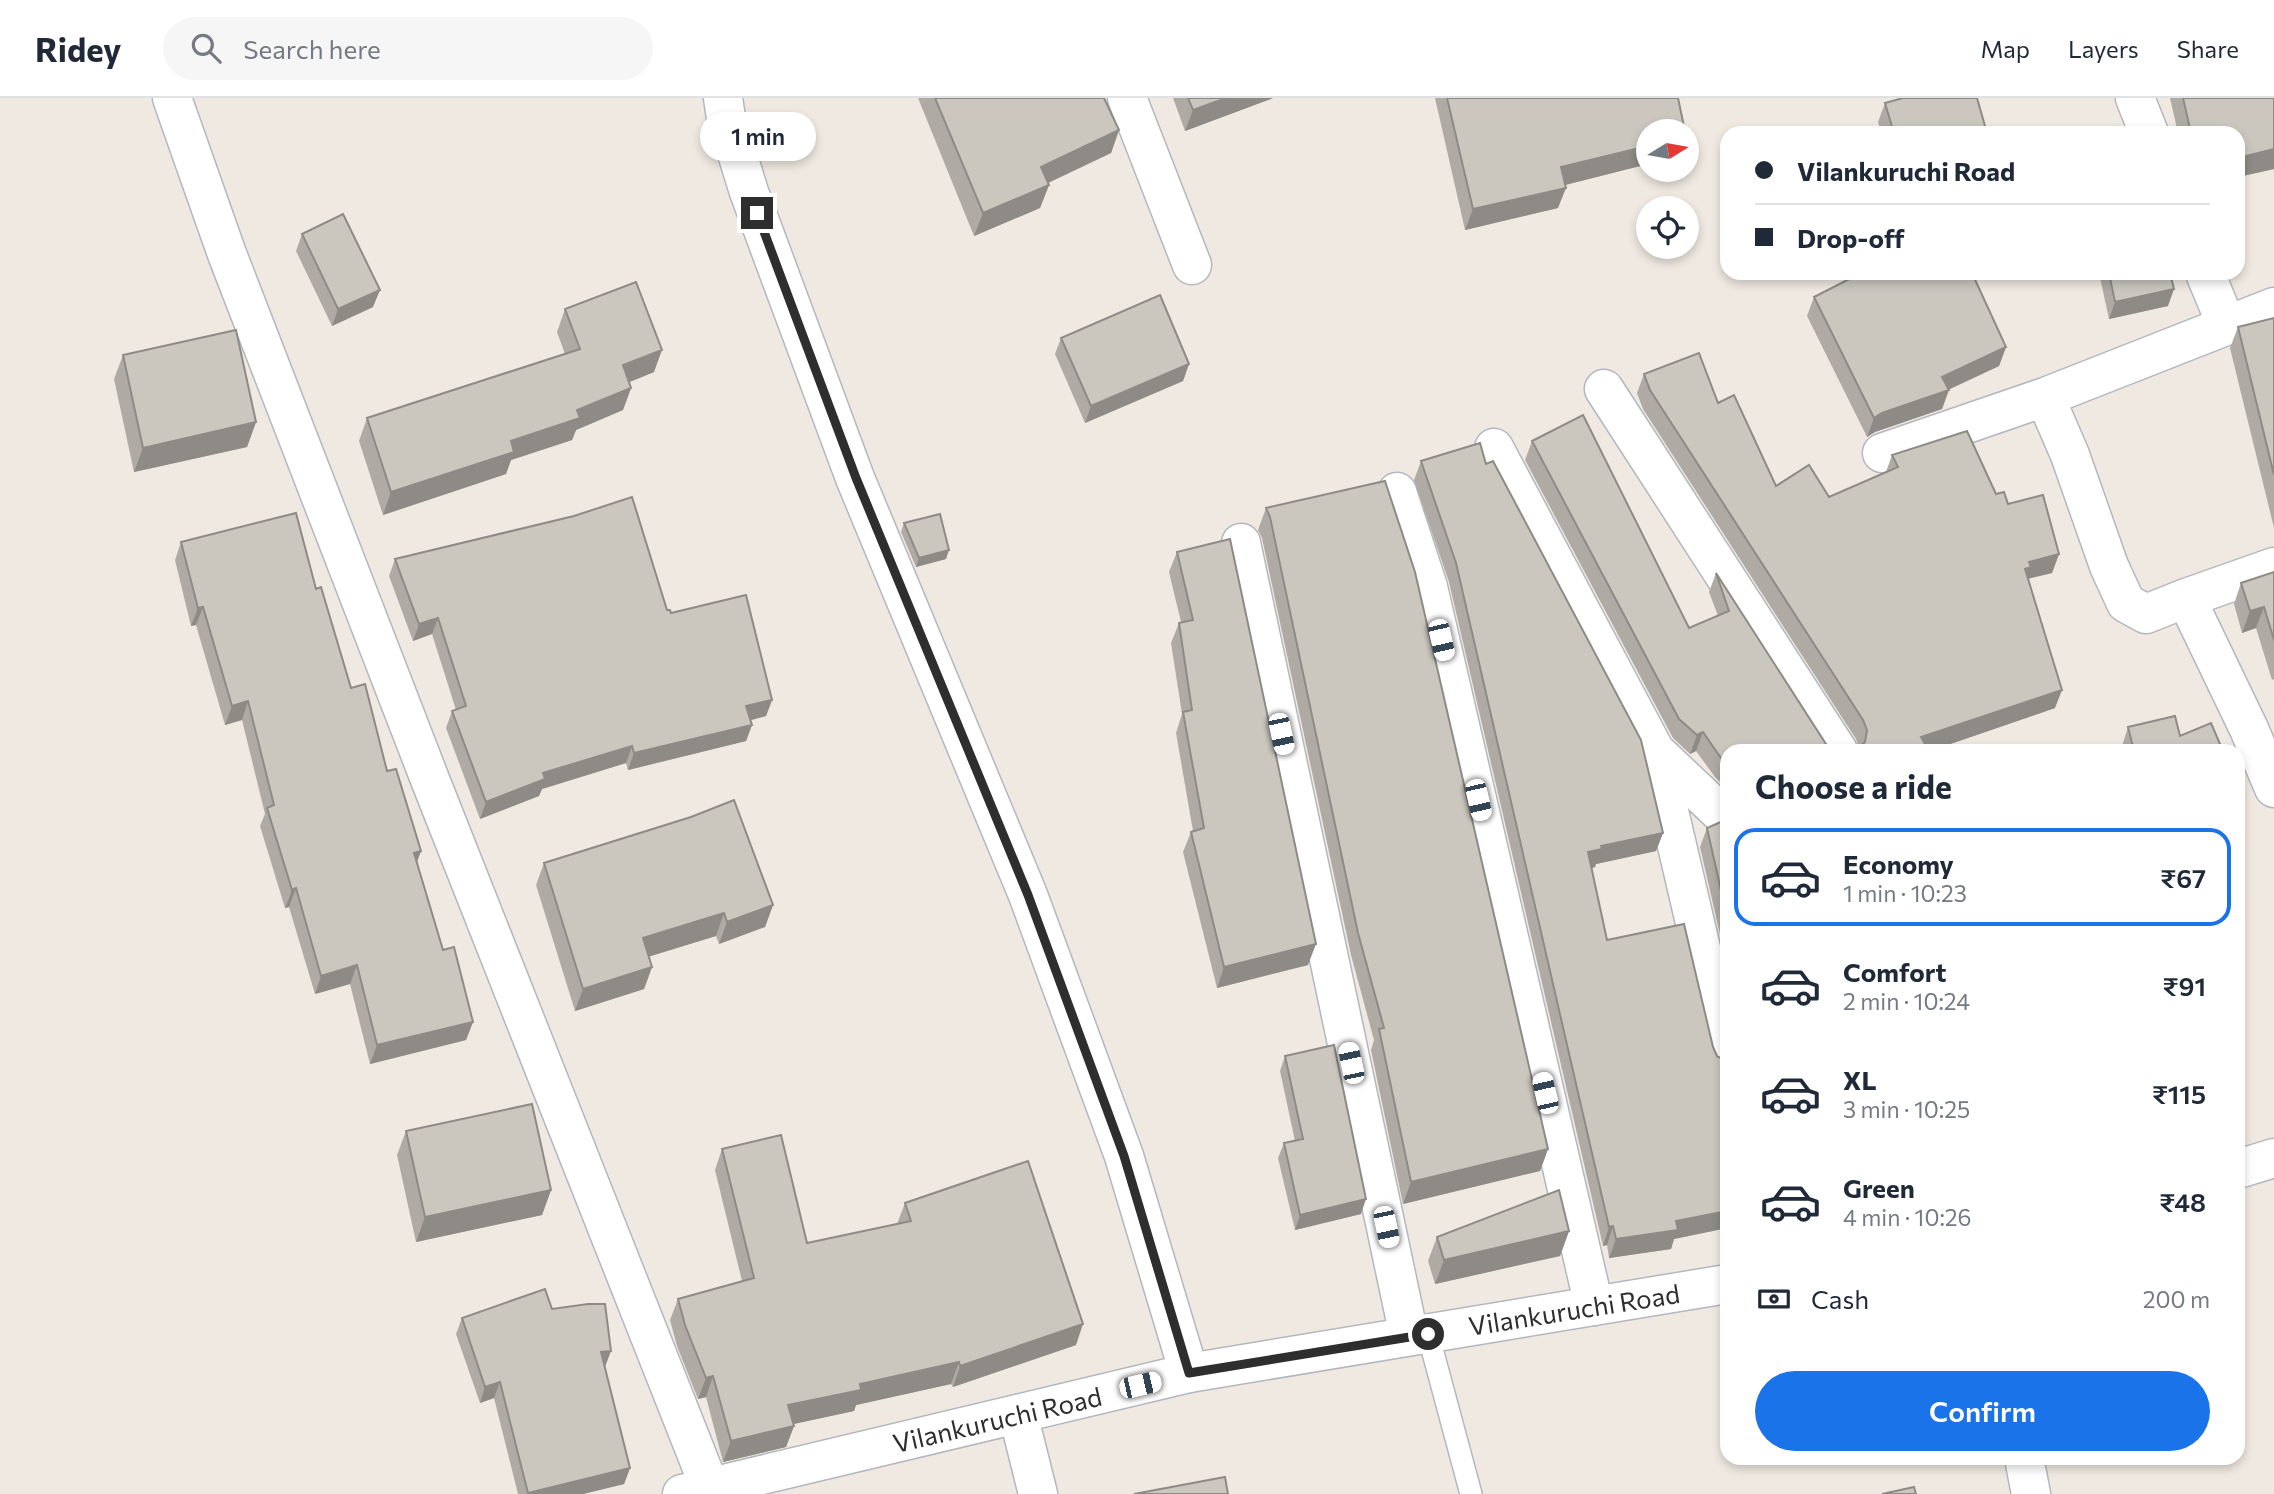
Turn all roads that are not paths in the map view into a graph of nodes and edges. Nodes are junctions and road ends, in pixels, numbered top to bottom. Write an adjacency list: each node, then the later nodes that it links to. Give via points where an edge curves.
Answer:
1 (172, 98): 31 (street)
2 (723, 98): 28 (street, via 748,192 851,465 1028,895 1124,1156)
3 (1127, 98): 6 (street)
4 (2135, 98): 5 (street)
5 (2146, 126)
6 (1192, 265)
7 (2209, 280): 9 (street)
8 (2274, 307): 9 (street)
9 (2226, 324): 11 (street)
10 (1604, 389): 18 (street)
11 (2045, 397): 13 (street); 17 (street, via 2126,603 2146,614)
12 (1494, 448): 19 (street)
13 (1882, 453)
14 (1397, 492): 26 (street, via 1428,587)
15 (1241, 543): 27 (street)
16 (2274, 567): 17 (street)
17 (2186, 598): 20 (street)
18 (1833, 744)
19 (1655, 751): 21 (street); 22 (street)
20 (2274, 788)
21 (1720, 812)
22 (1720, 1030)
23 (2274, 1158): 24 (street)
24 (2245, 1167)
25 (1720, 1285): 26 (street, Vilankuruchi Road)
26 (1594, 1306): 27 (street, Vilankuruchi Road)
27 (1418, 1335): 28 (street, Vilankuruchi Road); 33 (lane)
28 (1189, 1373): 29 (street, Vilankuruchi Road)
29 (1018, 1414): 31 (street, Vilankuruchi Road); 32 (street)
30 (2025, 1465): 34 (street)
31 (696, 1491)
32 (1038, 1494)
33 (1471, 1494)
34 (2031, 1494)

